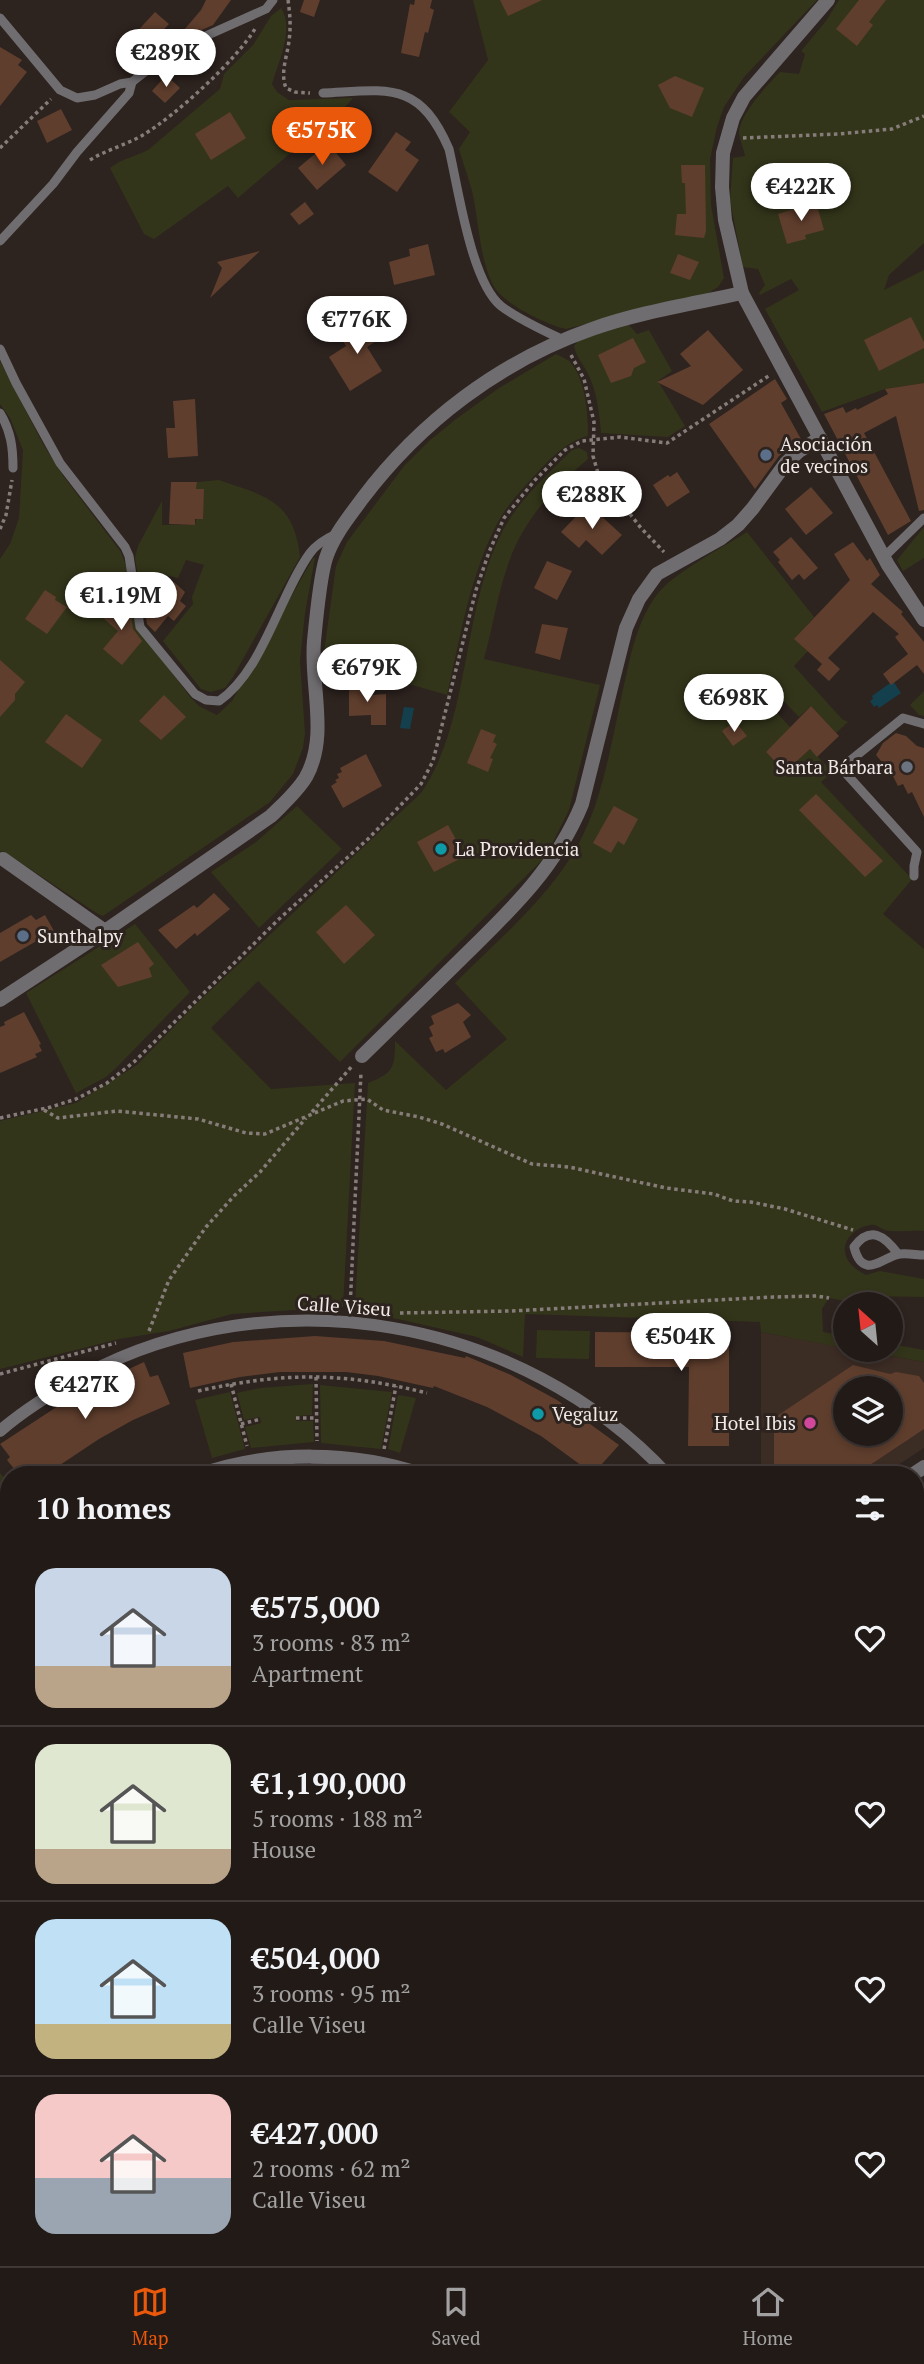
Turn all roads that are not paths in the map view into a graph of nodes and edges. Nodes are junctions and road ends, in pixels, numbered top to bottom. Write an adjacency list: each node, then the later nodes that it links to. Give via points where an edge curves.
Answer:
1 (273, 0): 4 (lane, via 266,9 170,52)
2 (828, 0): 7 (street, via 744,97 726,139 725,220)
3 (0, 18): 4 (lane, via 60,90 77,98)
4 (132, 82): 6 (lane, via 129,93)
5 (323, 93): 8 (lane, via 390,91 408,95 422,106 449,149 485,287 501,306)
6 (0, 241)
7 (741, 293): 8 (street, via 593,328); 11 (street)
8 (563, 340): 14 (street, via 496,375 422,430 386,467)
9 (0, 349): 14 (lane, via 60,463 125,547 140,627 195,694 206,700 219,701 241,681 311,551)
10 (0, 414): 12 (lane, via 10,435)
11 (820, 438): 15 (street); 22 (street, via 786,463 738,525 720,540 657,574 626,628 582,804 557,855 498,923)
12 (13, 468)
13 (924, 518): 15 (lane)
14 (338, 533): 20 (street, via 326,558 314,640 318,730 306,777 271,816)
15 (884, 558): 16 (street)
16 (924, 620)
17 (924, 724): 19 (lane, via 902,718 841,768 917,852)
18 (3, 859): 20 (street)
19 (914, 876)
20 (105, 931): 21 (street)
21 (0, 1000)
22 (362, 1056)
23 (898, 1254): 23 (lane, via 891,1244 870,1234 855,1247 863,1263 875,1265); 24 (lane)
24 (924, 1255)
25 (0, 1431): 28 (street, Calle Viseu, via 69,1383 138,1351 222,1328 317,1320 386,1325 465,1345 512,1363 558,1386 610,1422)
26 (232, 1466): 27 (street, via 317,1457)
27 (386, 1466)
28 (659, 1466)

